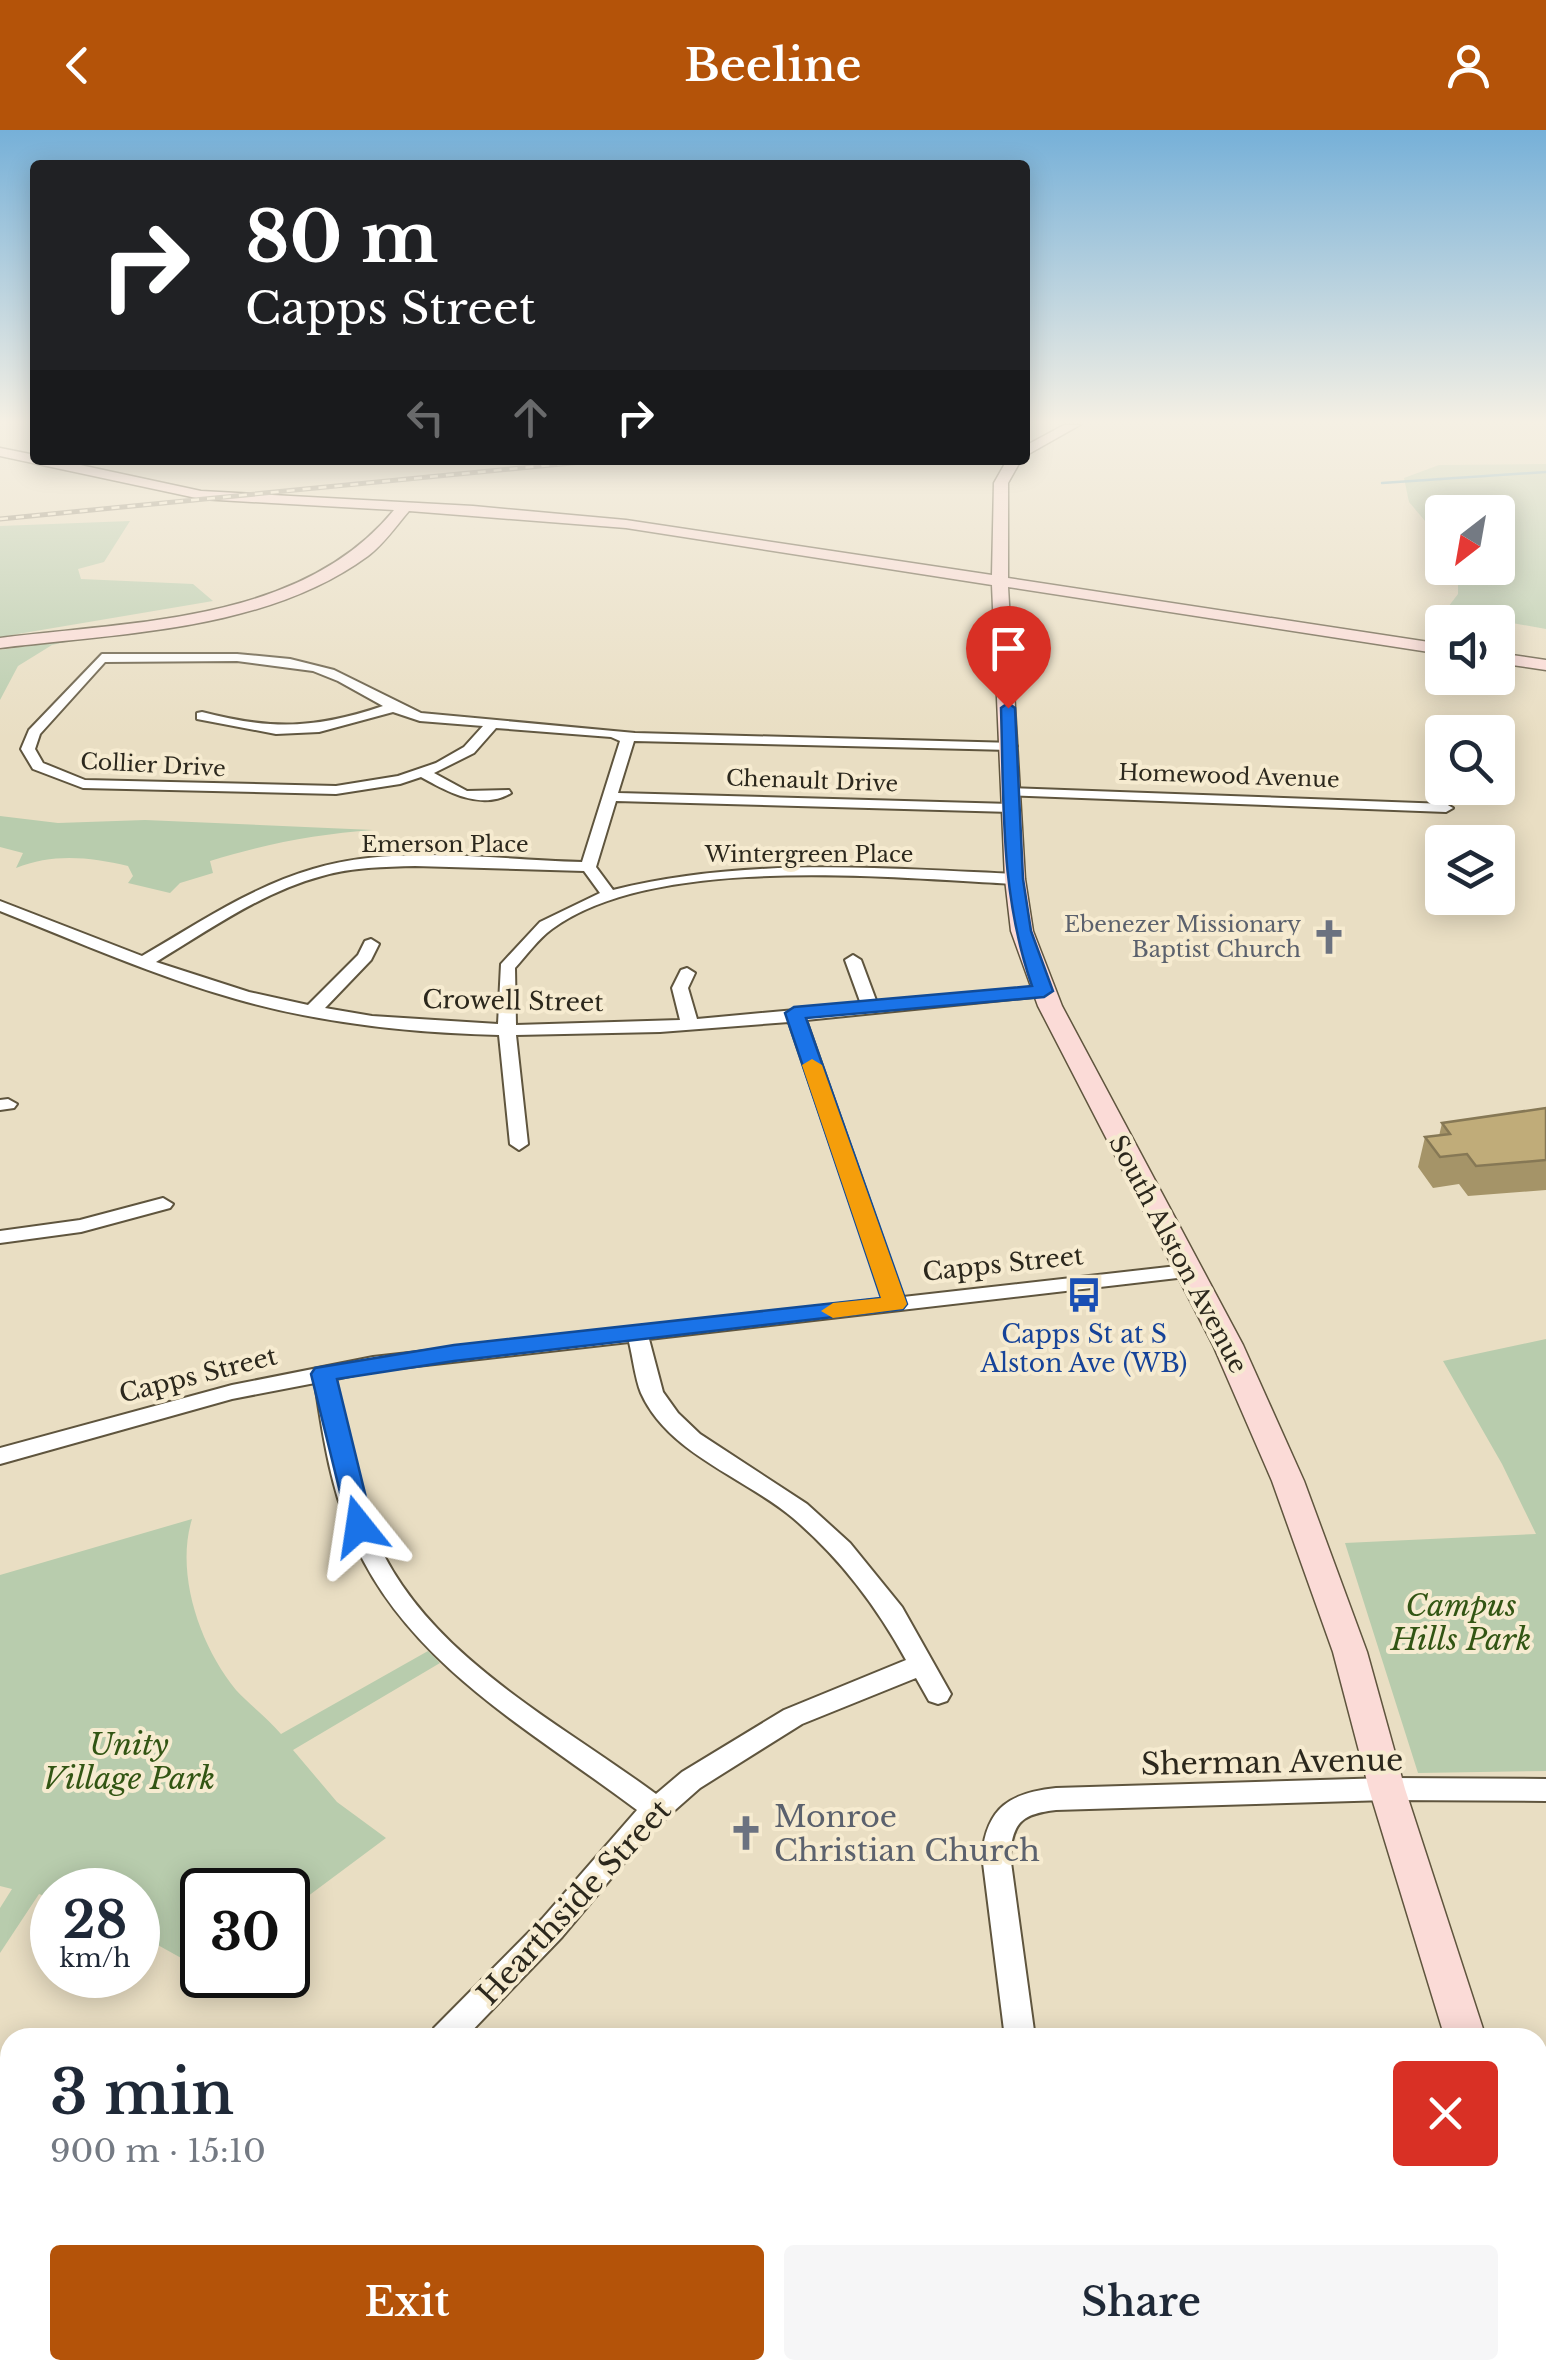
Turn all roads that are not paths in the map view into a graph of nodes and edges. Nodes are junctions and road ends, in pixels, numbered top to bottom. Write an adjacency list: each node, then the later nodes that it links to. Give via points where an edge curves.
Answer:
1 (382, 530): 5 (street, via 355,558 283,592 194,615)
2 (667, 530): 4 (street)
3 (1000, 530): 4 (street, South Alston Avenue)
4 (1002, 579): 6 (street); 13 (street, South Alston Avenue)
5 (0, 643)
6 (1425, 646)
7 (1515, 661): 8 (street)
8 (1546, 666)
9 (391, 708): 10 (street, via 330,729 284,734); 11 (street, Collier Drive); 14 (street, Collier Drive, via 342,677 299,664 102,658 28,749 51,774 97,786 312,791)
10 (202, 716)
11 (491, 725): 12 (street, Collier Drive); 14 (street, Collier Drive, via 469,750)
12 (629, 736): 13 (street, Collier Drive); 16 (street)
13 (1010, 746): 17 (street, South Alston Avenue)
14 (423, 774): 15 (street, via 465,794)
15 (504, 793)
16 (611, 798): 17 (street, Chenault Drive); 19 (street)
17 (1011, 800): 18 (street, Homewood Avenue); 20 (street, South Alston Avenue)
18 (1446, 808)
19 (588, 867): 21 (street); 25 (street, Emerson Place, via 411,864 324,870 277,886)
20 (1015, 879): 21 (street, Wintergreen Place, via 735,872); 27 (street, South Alston Avenue, via 1022,931)
21 (608, 894): 32 (street, Wintergreen Place, via 533,937 512,958)
22 (0, 906): 25 (street, Crowell Street)
23 (371, 944): 29 (street)
24 (852, 960): 28 (street)
25 (144, 962): 29 (street, Crowell Street)
26 (687, 973): 31 (street, via 680,988)
27 (1044, 991): 28 (street, Crowell Street); 36 (street, South Alston Avenue)
28 (870, 1006): 30 (street, Crowell Street)
29 (312, 1012): 32 (street, Crowell Street)
30 (794, 1013): 31 (street, Crowell Street); 37 (street)
31 (688, 1022): 32 (street, Crowell Street)
32 (507, 1030): 33 (street, Wintergreen Place)
33 (518, 1144)
34 (163, 1204): 35 (street, via 81,1226)
35 (0, 1237)
36 (1186, 1271): 37 (street, Capps Street); 43 (street, South Alston Avenue, via 1228,1345 1302,1516 1350,1652)
37 (895, 1304): 38 (street, Capps Street)
38 (637, 1332): 39 (street, Capps Street); 41 (street, via 652,1393 670,1418 842,1548 893,1614)
39 (324, 1374): 40 (street, Capps Street, via 232,1392); 45 (street, via 359,1526 408,1610 488,1684)
40 (0, 1456)
41 (921, 1665): 42 (street); 45 (street, Hearthside Street, via 793,1717 736,1749)
42 (938, 1694)
43 (1386, 1789): 44 (street, Sherman Avenue); 47 (street, Sherman Avenue, via 1021,1805 1003,1817 996,1833); 48 (street, South Alston Avenue)
44 (1546, 1790)
45 (657, 1810): 46 (street, Hearthside Street)
46 (455, 2028)
47 (1019, 2028)
48 (1463, 2028)

